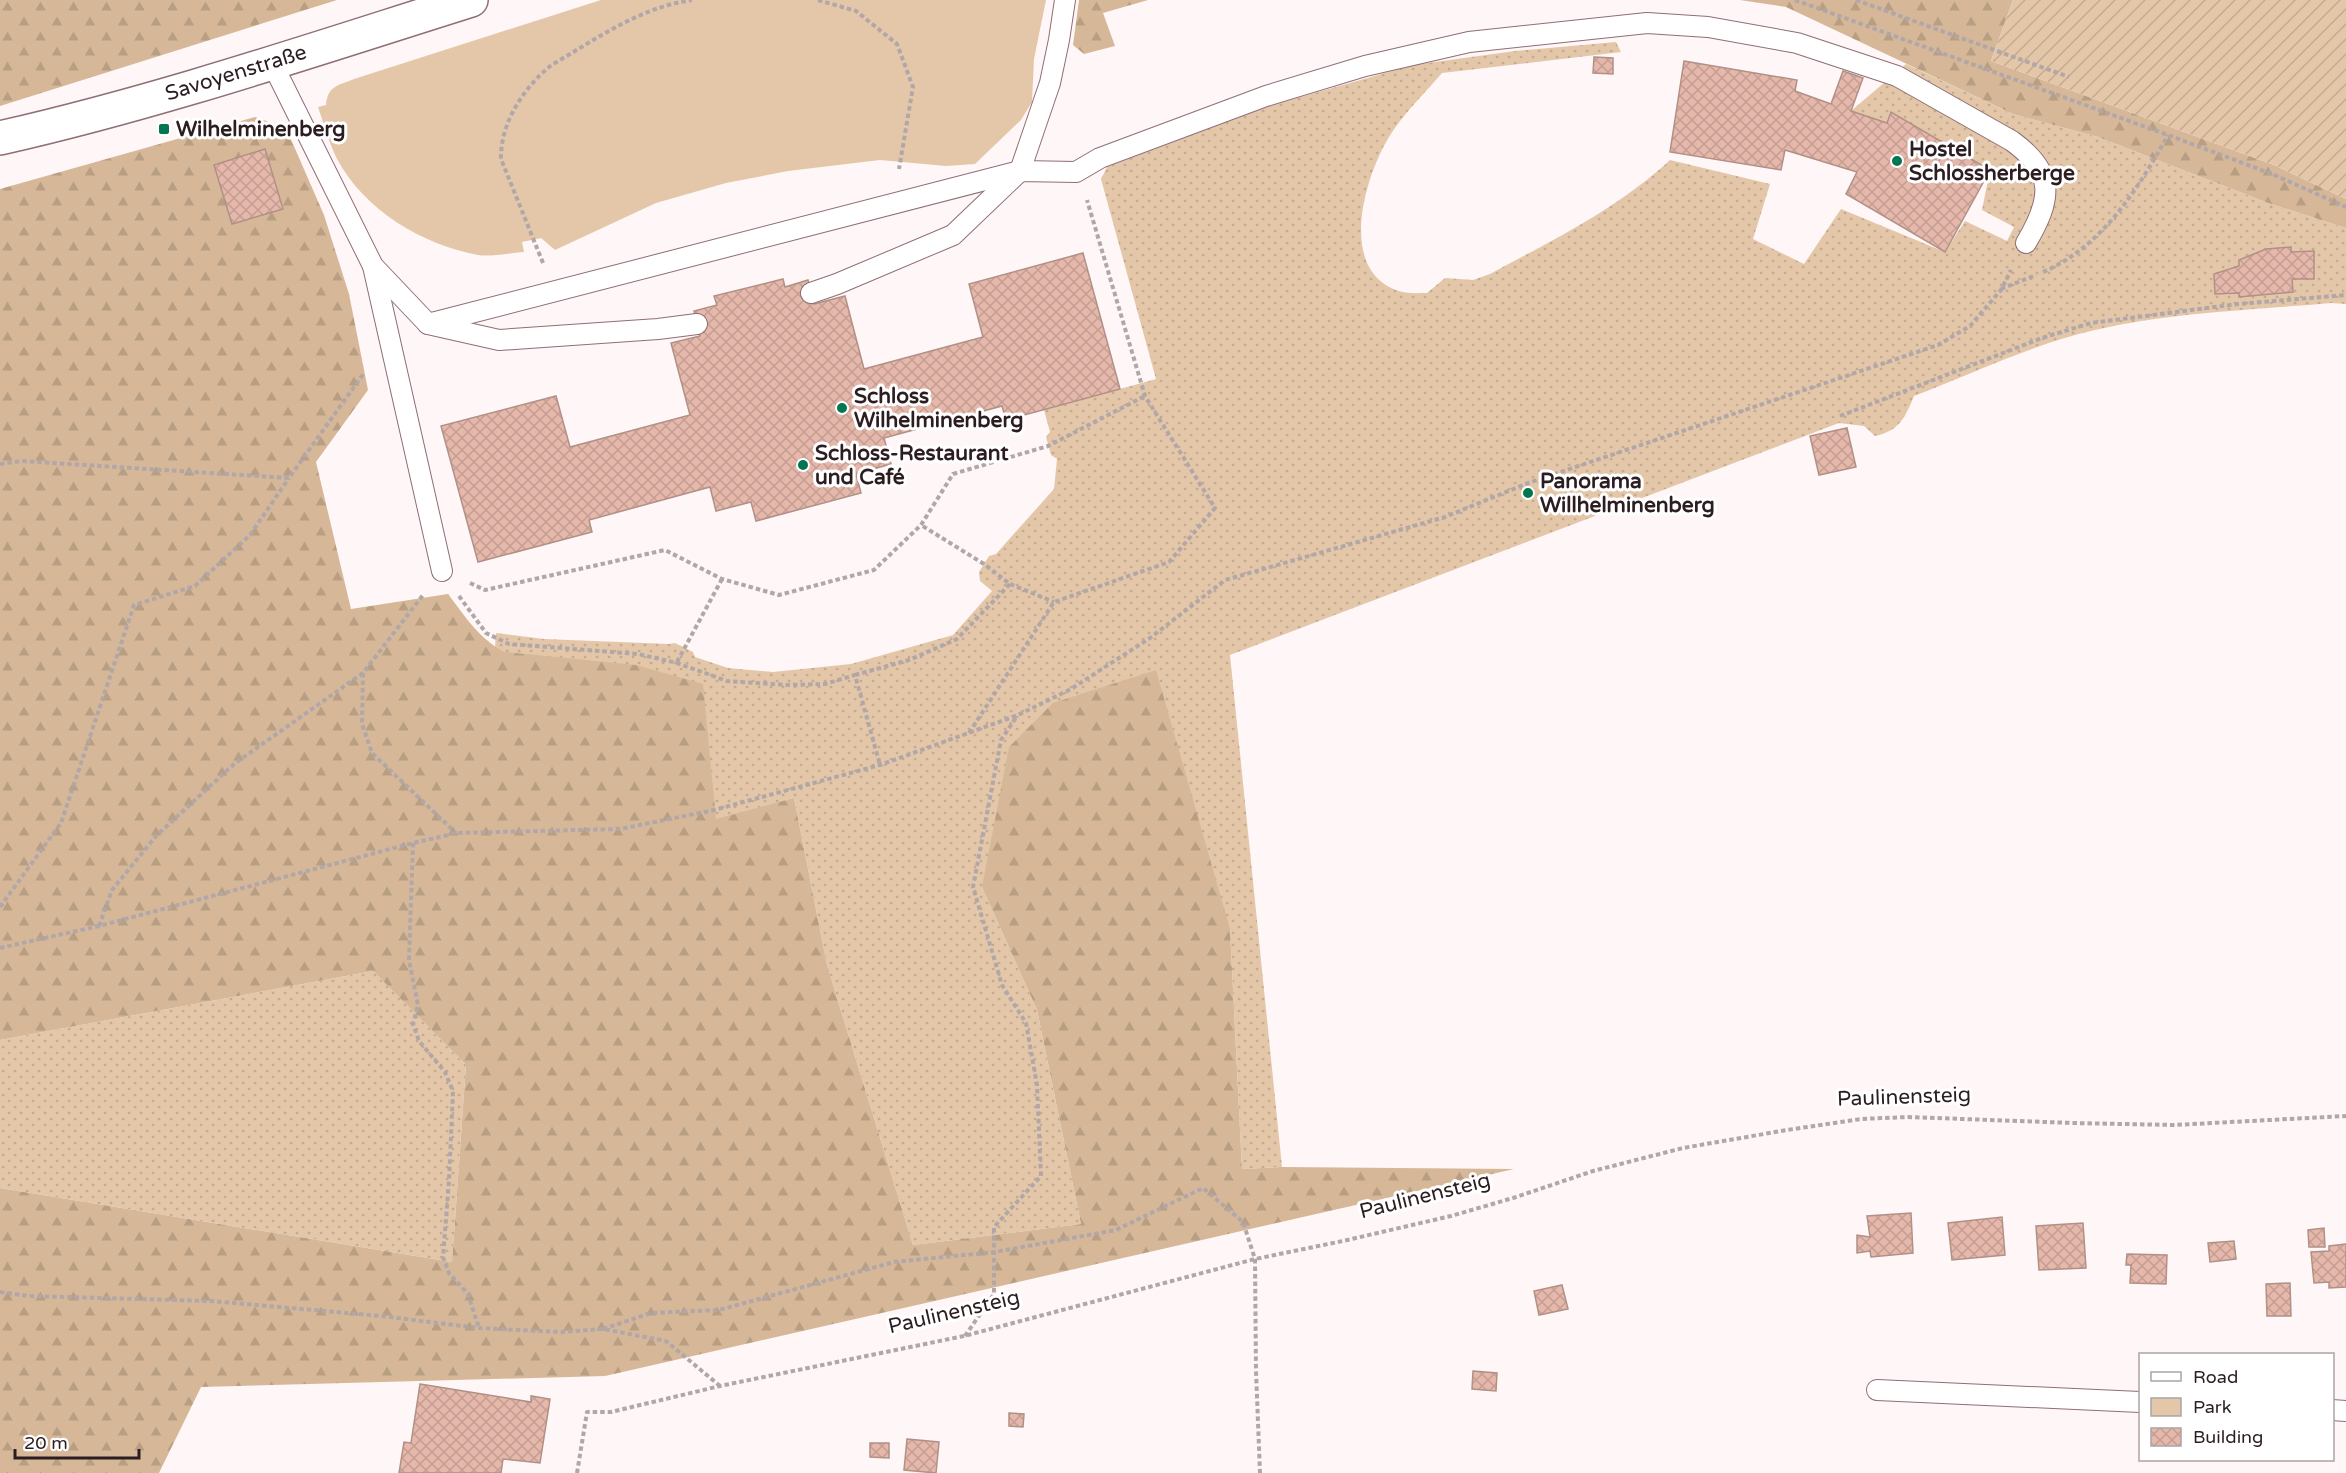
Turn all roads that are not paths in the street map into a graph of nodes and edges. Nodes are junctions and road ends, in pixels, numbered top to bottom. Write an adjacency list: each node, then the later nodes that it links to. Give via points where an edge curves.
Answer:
1 (471, 0): 3 (street, Savoyenstraße)
2 (1065, 0): 5 (lane, via 1050,83)
3 (272, 63): 4 (street, Savoyenstraße, via 68,123); 7 (lane)
4 (0, 138)
5 (1020, 171): 6 (lane, via 1076,172 1100,158 1266,96 1365,66 1469,42 1647,22 1708,27 1797,43 1897,76 2012,141 2040,168 2046,182 2040,220); 8 (lane, via 953,235); 9 (lane)
6 (2026, 243)
7 (373, 267): 9 (lane); 11 (lane)
8 (811, 293)
9 (428, 324): 10 (lane, via 499,340)
10 (697, 324)
11 (442, 571)
12 (1877, 1390): 13 (lane)
13 (2139, 1402)

